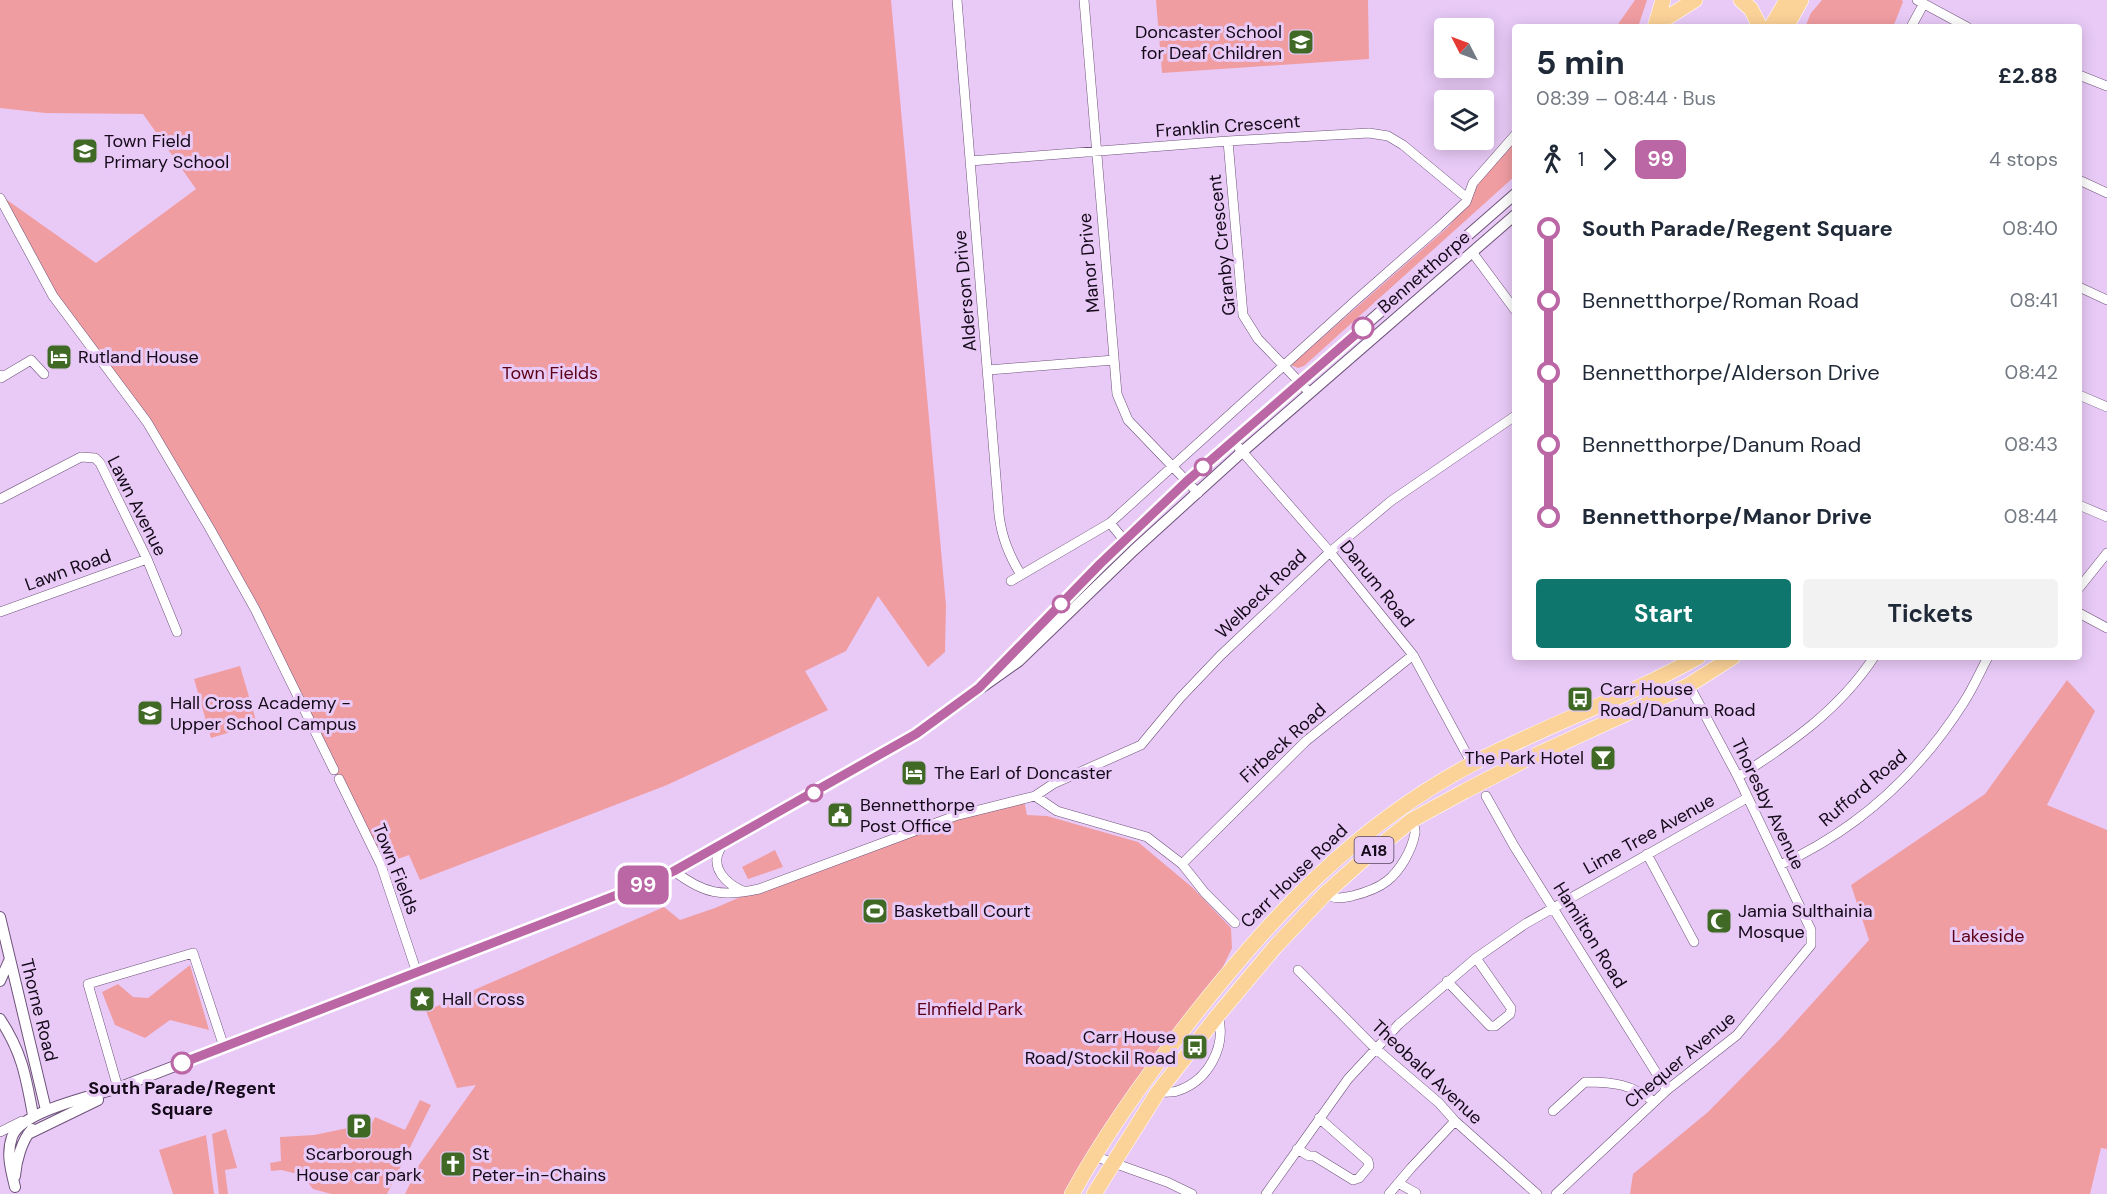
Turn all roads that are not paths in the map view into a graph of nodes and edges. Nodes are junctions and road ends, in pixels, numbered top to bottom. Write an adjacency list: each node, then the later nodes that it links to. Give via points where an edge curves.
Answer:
1 (957, 0): 21 (street, Alderson Drive)
2 (1084, 0): 20 (street, Manor Drive)
3 (1663, 0): 9 (highway)
4 (1695, 0): 10 (highway)
5 (1741, 0): 11 (highway)
6 (1787, 0): 12 (highway)
7 (1801, 0): 13 (highway)
8 (1920, 2): 14 (street); 15 (street)
9 (1658, 24)
10 (1660, 24)
11 (1758, 24)
12 (1773, 24)
13 (1788, 24)
14 (1912, 24)
15 (1961, 24)
16 (2082, 76): 17 (street)
17 (2107, 86)
18 (1512, 138): 26 (street, Bennetthorpe, via 1473,183)
19 (1228, 141): 20 (street, Franklin Crescent); 26 (street, Franklin Crescent, via 1369,133 1388,136); 33 (street, Granby Crescent, via 1243,315 1258,339)
20 (1097, 152): 21 (street, Franklin Crescent); 32 (street, Manor Drive)
21 (970, 161): 34 (street, Alderson Drive)
22 (2082, 181): 23 (street)
23 (2107, 193)
24 (1512, 197): 37 (street, Bennetthorpe)
25 (0, 198): 70 (street, via 53,296 147,422 210,527)
26 (1467, 198): 33 (street, Bennetthorpe)
27 (1512, 218): 28 (street, Bennetthorpe)
28 (1472, 252): 31 (street); 38 (street, Bennetthorpe)
29 (2082, 288): 30 (street)
30 (2107, 300)
31 (1512, 306)
32 (1114, 360): 34 (street); 44 (street, Manor Drive, via 1117,394 1128,420)
33 (1284, 367): 37 (street, Granby Crescent); 44 (street, Bennetthorpe)
34 (988, 370): 55 (street, Alderson Drive, via 1001,532)
35 (44, 374): 36 (street, via 31,360 1,378)
36 (0, 375)
37 (1300, 383): 38 (street, Granby Crescent); 42 (street, Bennetthorpe)
38 (1310, 393): 43 (street, Bennetthorpe)
39 (2082, 396): 40 (street)
40 (2107, 407)
41 (1512, 418): 52 (street, Welbeck Road, via 1391,501)
42 (1233, 441): 43 (street, Danum Road); 45 (street, Bennetthorpe)
43 (1242, 452): 46 (street, Bennetthorpe); 52 (street, Danum Road)
44 (1173, 466): 45 (street, Manor Drive); 50 (street, Bennetthorpe)
45 (1187, 481): 46 (street, Manor Drive); 51 (street, Bennetthorpe)
46 (1198, 493): 68 (street, Bennetthorpe, via 1019,661)
47 (0, 499): 54 (street, Lawn Avenue, via 81,457 95,458)
48 (2082, 506): 49 (street)
49 (2107, 517)
50 (1110, 523): 51 (street); 55 (street, Bennetthorpe)
51 (1124, 540): 68 (street, Bennetthorpe)
52 (1330, 552): 62 (street, Danum Road); 73 (street, Welbeck Road, via 1220,656 1141,745 1053,784)
53 (2107, 553): 57 (street)
54 (147, 559): 58 (street, Lawn Road); 61 (street, Lawn Avenue)
55 (1021, 575): 56 (street, Bennetthorpe)
56 (1011, 581)
57 (2082, 584)
58 (0, 612)
59 (2082, 615): 60 (street)
60 (2107, 628)
61 (177, 632)
62 (1413, 655): 69 (street, Danum Road); 79 (street, Firbeck Road, via 1306,741)
63 (1728, 660): 67 (highway, Carr House Road / A18)
64 (1872, 660): 71 (street, via 1839,702 1817,722)
65 (1986, 660): 80 (street, Rufford Road, via 1966,700 1918,765 1852,824 1812,851)
66 (1679, 662): 69 (highway, Carr House Road / A18)
67 (1689, 685): 71 (street, Thoresby Avenue); 76 (highway, Carr House Road / A18, via 1523,761)
68 (979, 688): 77 (street, Bennetthorpe, via 916,734)
69 (1472, 764): 112 (highway, Carr House Road / A18, via 1369,831 1288,904 1171,1045)
70 (334, 770)
71 (1738, 777): 75 (street, Thoresby Avenue)
72 (339, 779): 92 (street, Town Fields, via 381,865)
73 (1035, 796): 79 (street, via 1057,811 1147,837); 82 (street, Welbeck Road, via 955,816)
74 (1486, 796): 84 (street, Hamilton Road)
75 (1747, 798): 78 (street, Lime Tree Avenue); 80 (street, Thoresby Avenue)
76 (1412, 820): 83 (highway, Carr House Road / A18); 83 (street, Carr House Road, via 1416,831 1407,854 1386,882 1341,899)
77 (722, 844): 81 (street, Bennetthorpe); 82 (street, via 717,859 720,869 726,880)
78 (1647, 854): 84 (street, Lime Tree Avenue); 88 (street)
79 (1182, 864): 86 (street)
80 (1780, 865): 87 (street, Thoresby Avenue, via 1811,930)
81 (674, 871): 82 (street, Welbeck Road, via 693,885 716,893); 92 (street, Bennetthorpe)
82 (745, 892)
83 (1326, 893): 95 (highway, Carr House Road / A18)
84 (1554, 907): 89 (street, Lime Tree Avenue); 100 (street, Hamilton Road)
85 (0, 917): 90 (street, Thorne Road)
86 (1235, 923)
87 (1812, 940): 100 (street, Chequer Avenue, via 1750,1022)
88 (1694, 942)
89 (1476, 958): 94 (street, Lime Tree Avenue); 94 (street, via 1511,1008 1510,1014 1490,1026)
90 (9, 960): 93 (street); 103 (street, Thorne Road)
91 (1298, 969): 98 (street, Theobald Avenue)
92 (417, 973): 97 (street, Bennetthorpe)
93 (0, 981)
94 (1448, 981): 98 (street, Lime Tree Avenue)
95 (1218, 1015): 101 (highway, Carr House Road / A18); 101 (street, via 1221,1039 1212,1064 1196,1082 1174,1092)
96 (0, 1019): 106 (street, Thorne Road, via 18,1048)
97 (224, 1047): 99 (street, Bennetthorpe); 99 (street, via 193,953 88,984)
98 (1375, 1048): 105 (street, Lime Tree Avenue); 108 (street, Theobald Avenue)
99 (118, 1088): 103 (street); 107 (street)
100 (1667, 1090): 102 (street, Chequer Avenue)
101 (1158, 1092): 113 (highway, Carr House Road / A18)
102 (1654, 1102): 104 (street, via 1640,1090 1585,1082); 123 (street, Chequer Avenue)
103 (46, 1110): 106 (street)
104 (1553, 1111)
105 (1319, 1118): 111 (street, Lime Tree Avenue); 111 (street, via 1369,1166 1353,1180)
106 (37, 1119): 107 (street); 109 (street); 110 (street); 115 (street, via 14,1132 11,1138 9,1159)
107 (52, 1121): 110 (street)
108 (1455, 1121): 114 (street); 122 (street, Theobald Avenue)
109 (0, 1132)
110 (28, 1134): 115 (street, via 16,1166)
111 (1297, 1149): 120 (street, Lime Tree Avenue)
112 (1094, 1156): 113 (street); 117 (highway, Carr House Road / A18)
113 (1112, 1163): 118 (highway, Carr House Road / A18); 119 (street)
114 (1398, 1184): 116 (street); 121 (street)
115 (15, 1190)
116 (1416, 1193)
117 (1072, 1194)
118 (1094, 1194)
119 (1192, 1194)
120 (1266, 1194)
121 (1389, 1194)
122 (1537, 1194)
123 (1556, 1194)

